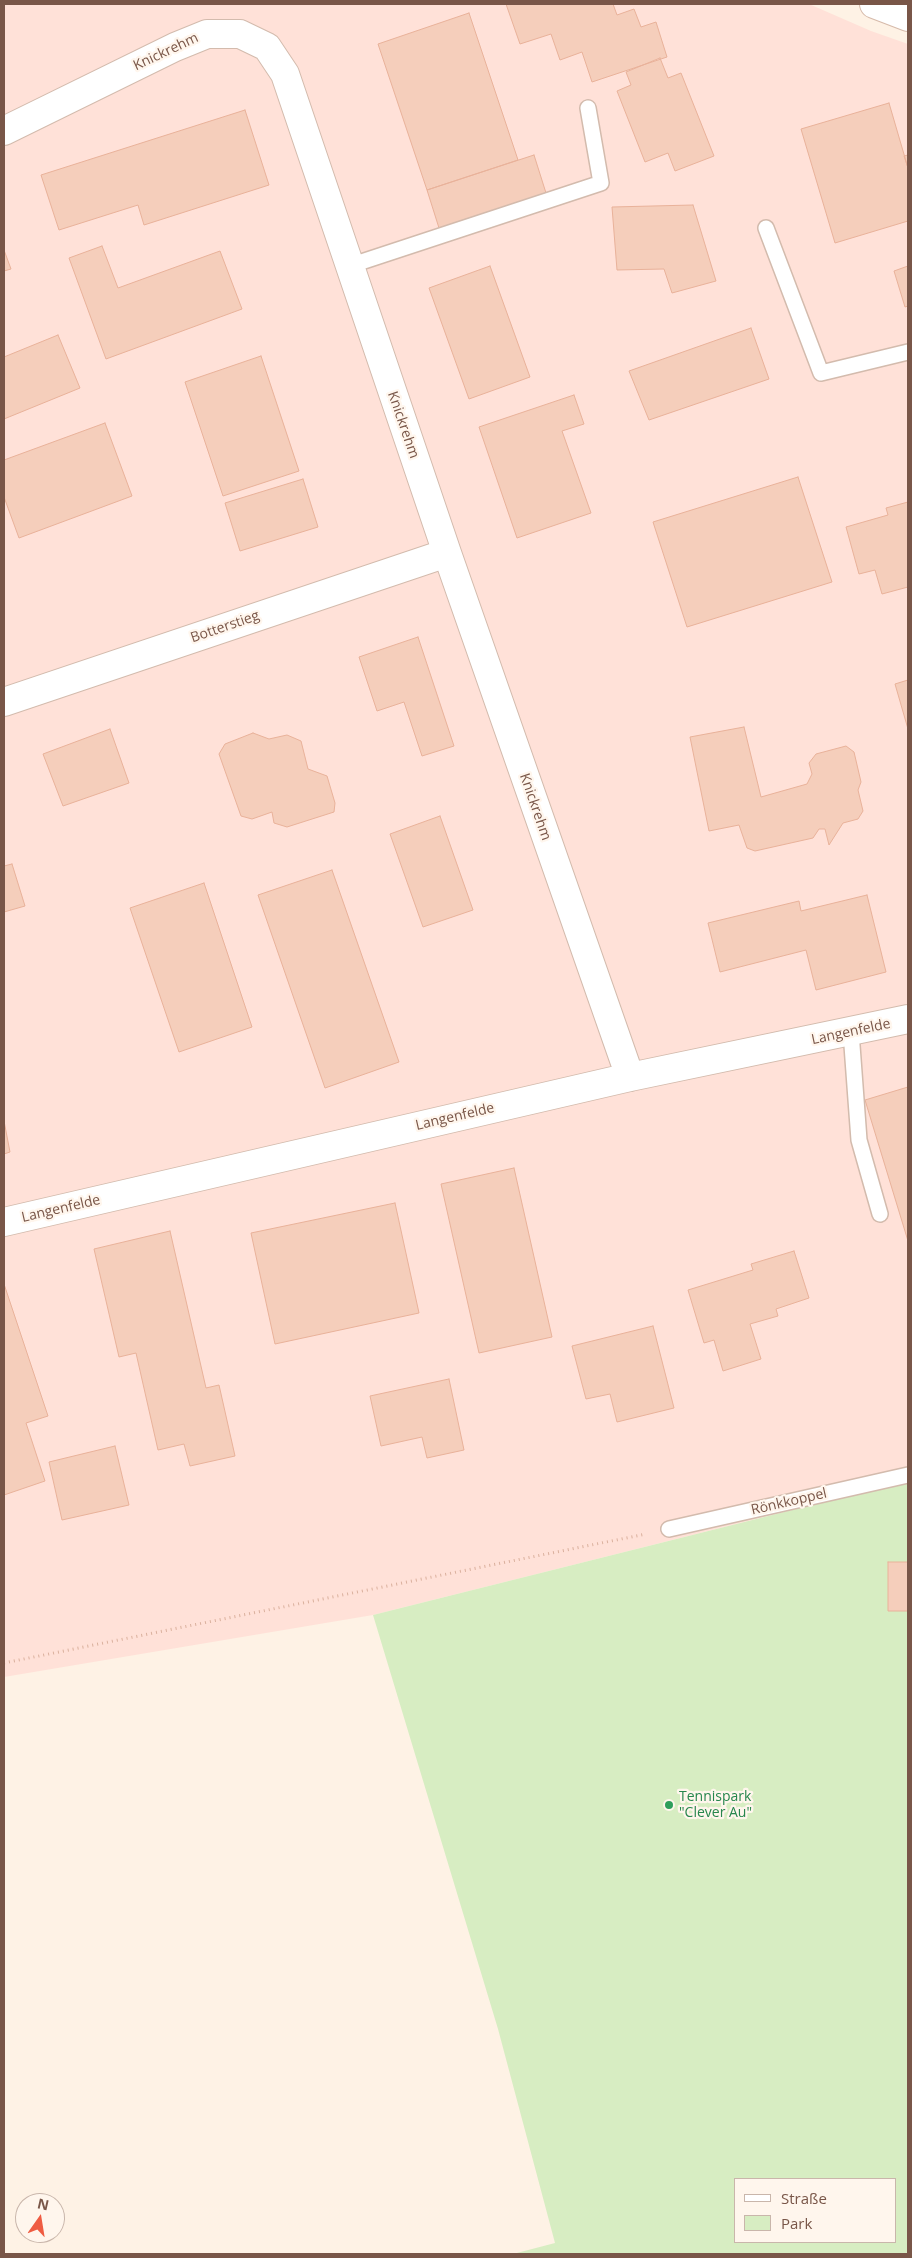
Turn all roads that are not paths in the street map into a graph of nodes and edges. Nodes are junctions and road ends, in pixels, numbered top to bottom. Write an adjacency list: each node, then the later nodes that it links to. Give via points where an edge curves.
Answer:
1 (874, 4): 2 (street)
2 (908, 17)
3 (588, 108): 6 (lane, via 601,183)
4 (4, 130): 6 (street, Knickrehm, via 175,47 207,34 240,34 267,47 285,74)
5 (766, 228): 7 (lane, via 821,373)
6 (349, 266): 8 (street, Knickrehm)
7 (908, 352)
8 (447, 553): 9 (street, Botterstieg); 12 (street, Knickrehm)
9 (4, 702)
10 (908, 1019): 11 (street, Langenfelde)
11 (851, 1032): 12 (street, Langenfelde); 13 (lane, via 859,1140)
12 (630, 1077): 14 (street, Langenfelde)
13 (880, 1214)
14 (4, 1222)
15 (908, 1475): 16 (lane, Rönkkoppel)
16 (669, 1529)

